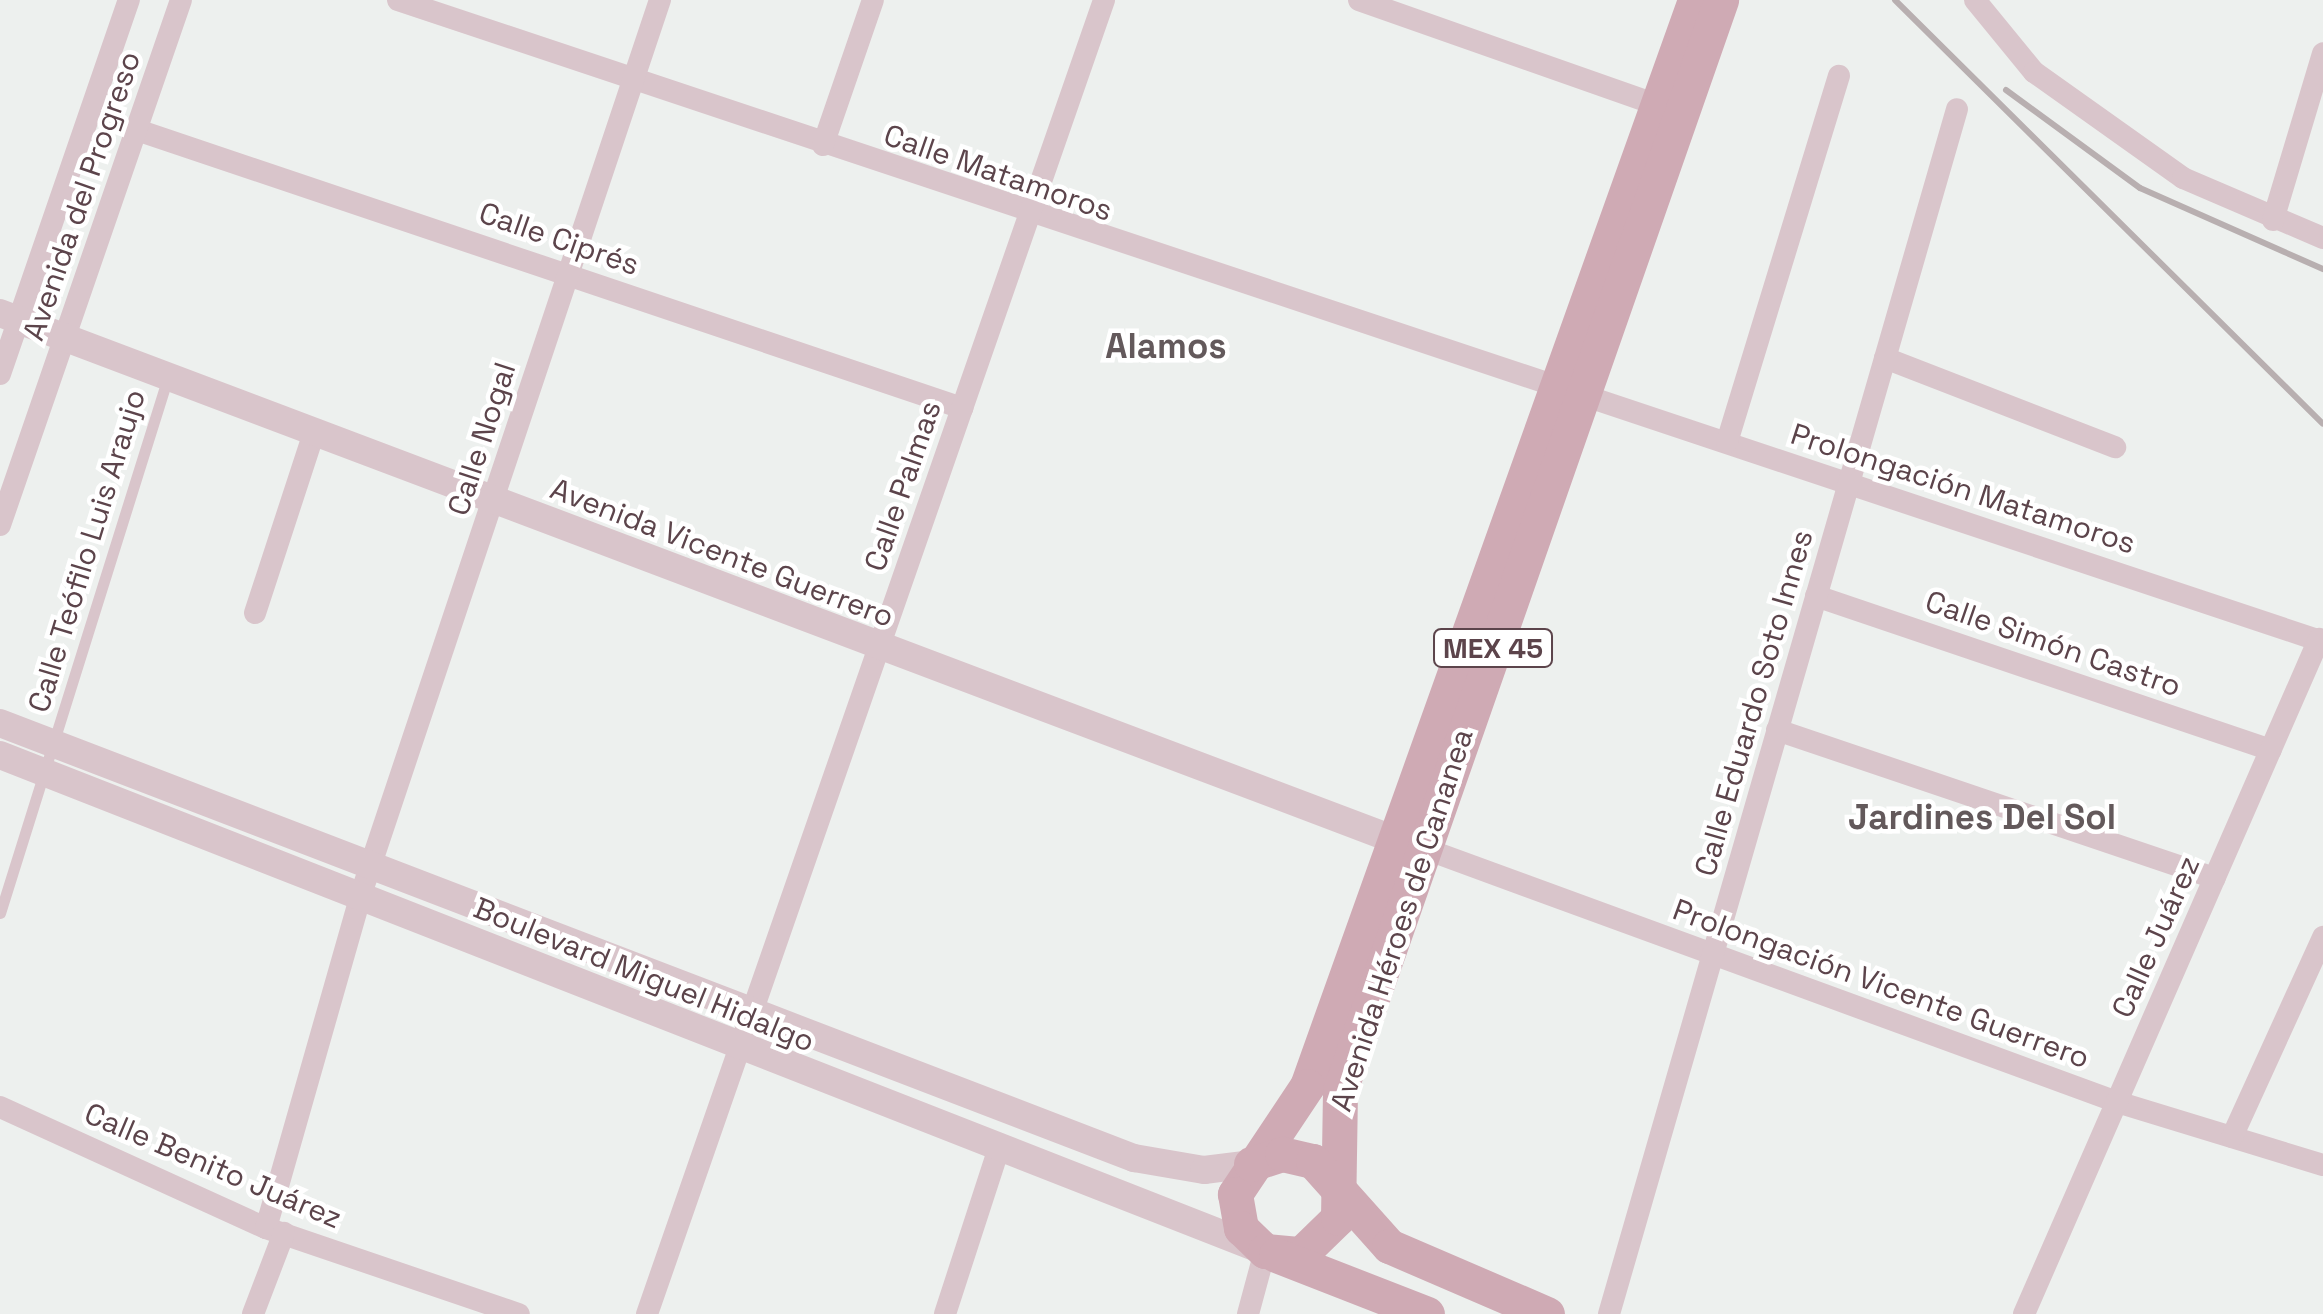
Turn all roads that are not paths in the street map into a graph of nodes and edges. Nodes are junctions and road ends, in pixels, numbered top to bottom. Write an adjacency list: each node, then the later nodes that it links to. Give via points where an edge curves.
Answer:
1 (128, 0): 22 (street, Avenida del Progreso)
2 (182, 0): 16 (street, Avenida del Progreso)
3 (398, 0): 13 (street, Calle Matamoros)
4 (660, 0): 13 (street, Calle Nogal)
5 (873, 0): 17 (street)
6 (1104, 0): 18 (street, Calle Palmas)
7 (1359, 0): 15 (street)
8 (1695, 0): 15 (main road, Avenida Héroes de Cananea / MEX 45)
9 (1721, 0): 15 (main road, Avenida Héroes de Cananea / MEX 45)
10 (1975, 0): 19 (street, via 2034,72 2184,178)
11 (2323, 54): 19 (street)
12 (1839, 76): 30 (street)
13 (633, 80): 17 (street, Calle Matamoros); 21 (street, Calle Nogal)
14 (1957, 109): 24 (street, Calle Eduardo Soto Innes)
15 (1670, 110): 27 (main road, Avenida Héroes de Cananea / MEX 45)
16 (136, 130): 21 (street, Calle Ciprés); 23 (street, Avenida del Progreso)
17 (823, 145): 18 (street, Calle Matamoros)
18 (1029, 215): 27 (street, Calle Matamoros); 28 (street, Calle Palmas)
19 (2272, 220): 20 (street)
20 (2323, 238)
21 (568, 274): 28 (street, Calle Ciprés); 33 (street, Calle Nogal)
22 (9, 316): 23 (street, Avenida Vicente Guerrero); 25 (street, Avenida del Progreso)
23 (64, 338): 26 (street, Avenida Vicente Guerrero); 34 (street, Avenida del Progreso)
24 (1885, 358): 31 (street, via 2050,414); 32 (street, Calle Eduardo Soto Innes)
25 (0, 374)
26 (168, 377): 29 (street, Avenida Vicente Guerrero); 41 (lane, Calle Teófilo Luis Araujo)
27 (1570, 391): 30 (street, Prolongación Matamoros); 45 (main road, Avenida Héroes de Cananea / MEX 45)
28 (962, 408): 38 (street, Calle Palmas)
29 (314, 433): 33 (street, Avenida Vicente Guerrero); 36 (street)
30 (1727, 442): 32 (street, Prolongación Matamoros)
31 (2115, 447)
32 (1849, 482): 35 (street, Calle Eduardo Soto Innes); 37 (street, Prolongación Matamoros)
33 (493, 500): 38 (street, Avenida Vicente Guerrero); 46 (street, Calle Nogal)
34 (0, 524)
35 (1816, 596): 40 (street, Calle Eduardo Soto Innes); 42 (street, Calle Simón Castro)
36 (255, 613)
37 (2321, 641): 42 (street, Calle Juárez)
38 (879, 647): 45 (street, Avenida Vicente Guerrero); 52 (street, Calle Palmas)
39 (0, 723): 41 (street, Boulevard Miguel Hidalgo)
40 (1778, 730): 47 (street); 51 (street, Calle Eduardo Soto Innes)
41 (54, 742): 44 (lane, Calle Teófilo Luis Araujo); 46 (street, Boulevard Miguel Hidalgo)
42 (2270, 750): 47 (street, Calle Juárez)
43 (0, 755): 44 (street, Boulevard Miguel Hidalgo)
44 (44, 772): 48 (street, Boulevard Miguel Hidalgo); 49 (lane, Calle Teófilo Luis Araujo)
45 (1409, 846): 51 (street, Prolongación Vicente Guerrero); 59 (main road, Avenida Héroes de Cananea / MEX 45, via 1307,1086); 61 (main road, Avenida Héroes de Cananea / MEX 45, via 1340,1090)
46 (370, 868): 48 (street, Calle Nogal); 52 (street, Boulevard Miguel Hidalgo)
47 (2215, 878): 54 (street, Calle Juárez)
48 (360, 898): 53 (street, Boulevard Miguel Hidalgo); 63 (street, Calle Nogal)
49 (0, 912)
50 (2323, 937): 56 (street)
51 (1713, 954): 54 (street, Prolongación Vicente Guerrero); 73 (street, Calle Eduardo Soto Innes)
52 (751, 1016): 53 (street, Calle Palmas); 58 (street, Boulevard Miguel Hidalgo)
53 (740, 1049): 57 (street, Boulevard Miguel Hidalgo); 68 (street, Calle Palmas)
54 (2116, 1102): 56 (street, Prolongación Vicente Guerrero); 74 (street, Calle Juárez)
55 (0, 1107): 63 (street, Calle Benito Juárez)
56 (2232, 1137): 60 (street, Prolongación Vicente Guerrero)
57 (999, 1148): 62 (street, Boulevard Miguel Hidalgo); 69 (street)
58 (1134, 1158): 59 (street, Boulevard Miguel Hidalgo, via 1180,1168); 62 (street)
59 (1251, 1164): 61 (main road, via 1298,1155); 64 (main road, Avenida Héroes de Cananea / MEX 45, via 1235,1211)
60 (2323, 1165)
61 (1336, 1183): 64 (main road, Avenida Héroes de Cananea / MEX 45, via 1338,1218 1317,1247); 72 (main road, via 1368,1228 1412,1260)
62 (1122, 1196): 64 (street, Boulevard Miguel Hidalgo)
63 (275, 1230): 65 (street, Calle Benito Juárez); 66 (street, Calle Nogal)
64 (1265, 1251): 70 (street); 71 (main road)
65 (474, 1307): 67 (street, Calle Benito Juárez)
66 (253, 1314)
67 (519, 1314)
68 (647, 1314)
69 (945, 1314)
70 (1248, 1314)
71 (1427, 1314)
72 (1546, 1314)
73 (1609, 1314)
74 (2024, 1314)

